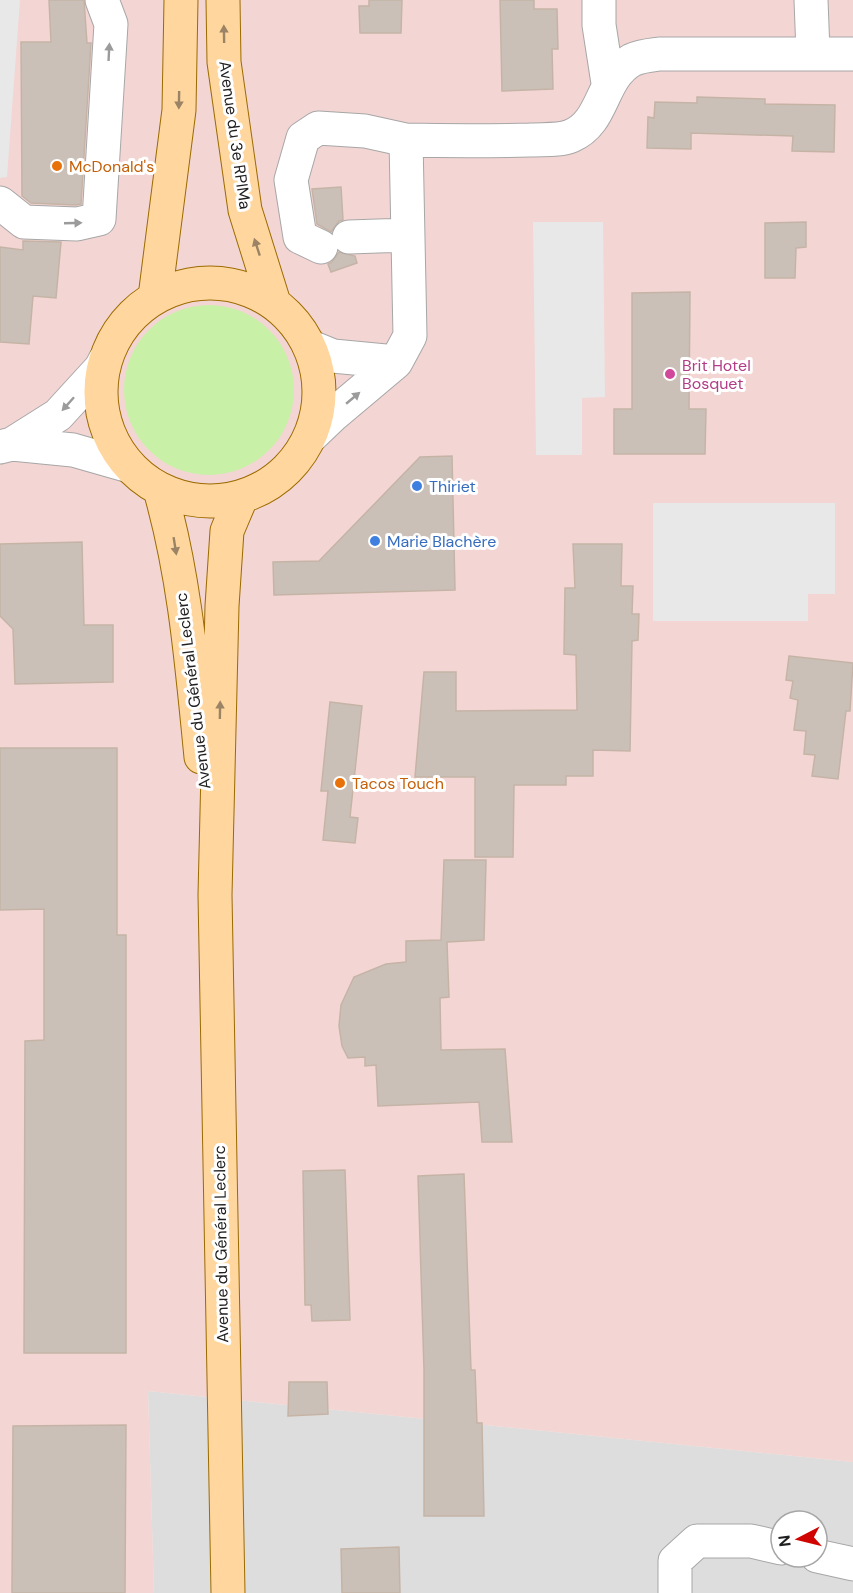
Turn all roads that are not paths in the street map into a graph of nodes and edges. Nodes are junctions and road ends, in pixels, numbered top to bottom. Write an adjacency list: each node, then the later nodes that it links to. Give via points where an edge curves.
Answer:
1 (102, 0): 10 (street, one-way to 1, via 77,224 99,219 111,24)
2 (180, 0): 12 (main road, one-way to 12, via 179,110)
3 (223, 0): 13 (main road, Avenue du 3e RPIMa, one-way to 3, via 245,210 224,62)
4 (599, 0): 8 (street)
5 (811, 0): 6 (street)
6 (813, 52): 7 (street); 8 (street, via 659,54 634,59)
7 (853, 54)
8 (608, 83): 9 (street, via 600,107 588,125 571,136 506,141)
9 (406, 140): 11 (street); 11 (street, via 365,131 318,128 303,138 291,180 300,237 335,242)
10 (8, 216)
11 (407, 235): 16 (street, via 410,336)
12 (155, 297): 13 (main road, via 179,286 209,282 237,285); 15 (main road, via 130,316)
13 (274, 303): 14 (main road, via 287,313)
14 (310, 347): 16 (street, via 333,356); 17 (main road, via 320,392)
15 (105, 360): 18 (street, one-way to 18, via 58,416); 19 (main road, via 101,389 105,421 113,443)
16 (396, 362): 17 (street, one-way to 16)
17 (311, 436): 21 (main road, via 297,459 267,487)
18 (6, 446): 19 (street, via 73,450)
19 (129, 466): 20 (main road)
20 (160, 490): 21 (main road, via 189,500); 22 (main road, Avenue du Général Leclerc, one-way to 22, via 172,532 189,634)
21 (241, 498): 22 (main road, Avenue du Général Leclerc, one-way to 21, via 226,542)
22 (215, 895): 26 (main road, Avenue du Général Leclerc)
23 (769, 1545): 27 (street, via 751,1541 697,1541 675,1561)
24 (829, 1559): 25 (street)
25 (853, 1564)
26 (228, 1593)
27 (675, 1593)

